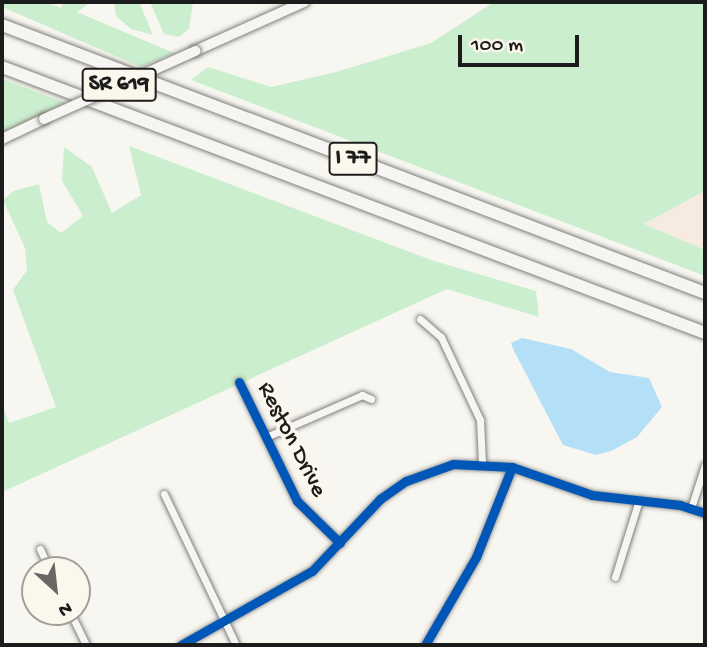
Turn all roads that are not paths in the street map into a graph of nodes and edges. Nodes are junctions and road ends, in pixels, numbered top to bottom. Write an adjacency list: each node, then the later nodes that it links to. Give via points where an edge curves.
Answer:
1 (304, 2): 4 (main road, SR 619, bridge)
2 (2, 25): 5 (highway, I 77)
3 (2, 67): 7 (highway, I 77)
4 (2, 139)
5 (705, 293)
6 (420, 319): 11 (street, via 441,337 480,420)
7 (705, 333)
8 (239, 382): 10 (street, Reston Drive)
9 (371, 399): 10 (street, via 362,395)
10 (266, 437): 18 (street, Reston Drive, via 296,501)
11 (482, 463): 13 (street); 18 (street, via 453,464 405,481)
12 (705, 466): 16 (street)
13 (512, 467): 15 (street, via 592,495); 27 (street, via 476,558)
14 (164, 494): 22 (street)
15 (639, 500): 16 (street); 21 (street, via 637,522)
16 (691, 508): 17 (street)
17 (705, 513)
18 (340, 542): 22 (street, via 312,571)
19 (40, 550): 20 (street)
20 (43, 556)
21 (615, 577)
22 (225, 624): 25 (street); 26 (street)
23 (77, 626): 24 (street)
24 (86, 645)
25 (181, 645)
26 (236, 645)
27 (425, 645)

